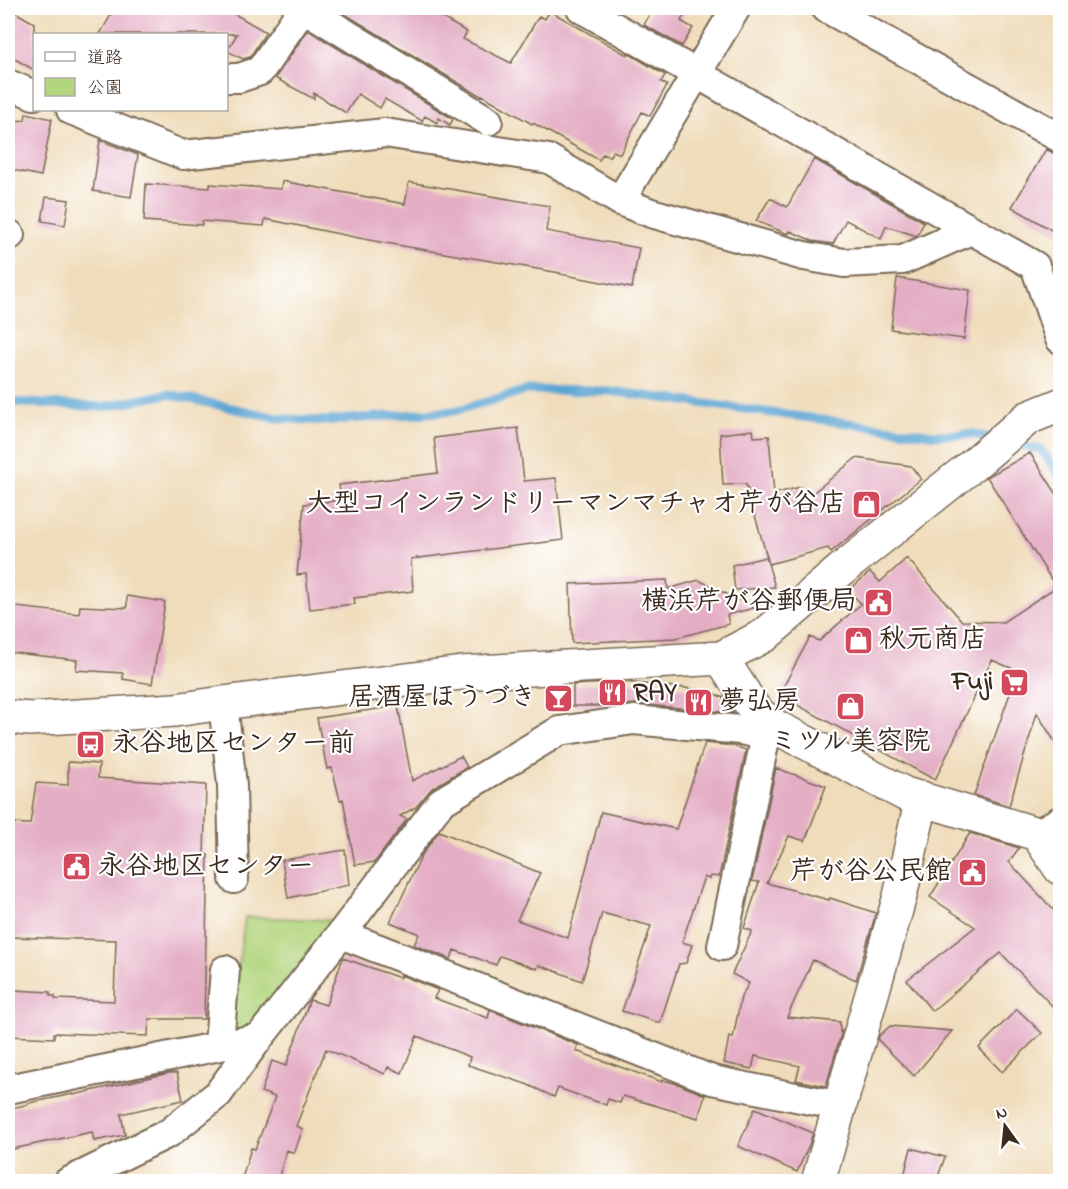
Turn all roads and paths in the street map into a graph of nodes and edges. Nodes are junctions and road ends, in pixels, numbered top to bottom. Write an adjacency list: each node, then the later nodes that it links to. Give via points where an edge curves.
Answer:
1 (581, 8): 5 (street)
2 (736, 8): 5 (street)
3 (826, 8): 10 (street)
4 (296, 10): 6 (street, via 260,72); 11 (street)
5 (697, 73): 12 (street); 13 (street)
6 (228, 78)
7 (8, 84): 8 (street)
8 (33, 95)
9 (89, 112): 11 (street, via 183,154 385,133)
10 (1060, 138)
11 (549, 159): 12 (street)
12 (620, 201): 13 (street, via 793,253 844,263 903,260)
13 (971, 230): 14 (street)
14 (1048, 266): 15 (street)
15 (1060, 339)
16 (1060, 406): 17 (street, via 1028,418 765,635)
17 (721, 658): 18 (street, via 462,674); 20 (street)
18 (224, 703): 19 (street, via 164,711); 24 (street, via 232,785)
19 (8, 717)
20 (771, 731): 21 (street, via 905,794); 25 (street, via 634,720 559,731 441,802); 26 (street)
21 (922, 798): 22 (street); 31 (street, via 900,896)
22 (1049, 828): 23 (street)
23 (1060, 868)
24 (234, 879)
25 (341, 934): 28 (street); 31 (street, via 712,1080)
26 (722, 946)
27 (225, 970): 29 (street)
28 (259, 1038): 29 (street); 32 (street, via 218,1094 169,1133)
29 (219, 1045): 30 (street)
30 (8, 1089)
31 (840, 1106): 33 (street)
32 (80, 1180)
33 (818, 1182)

